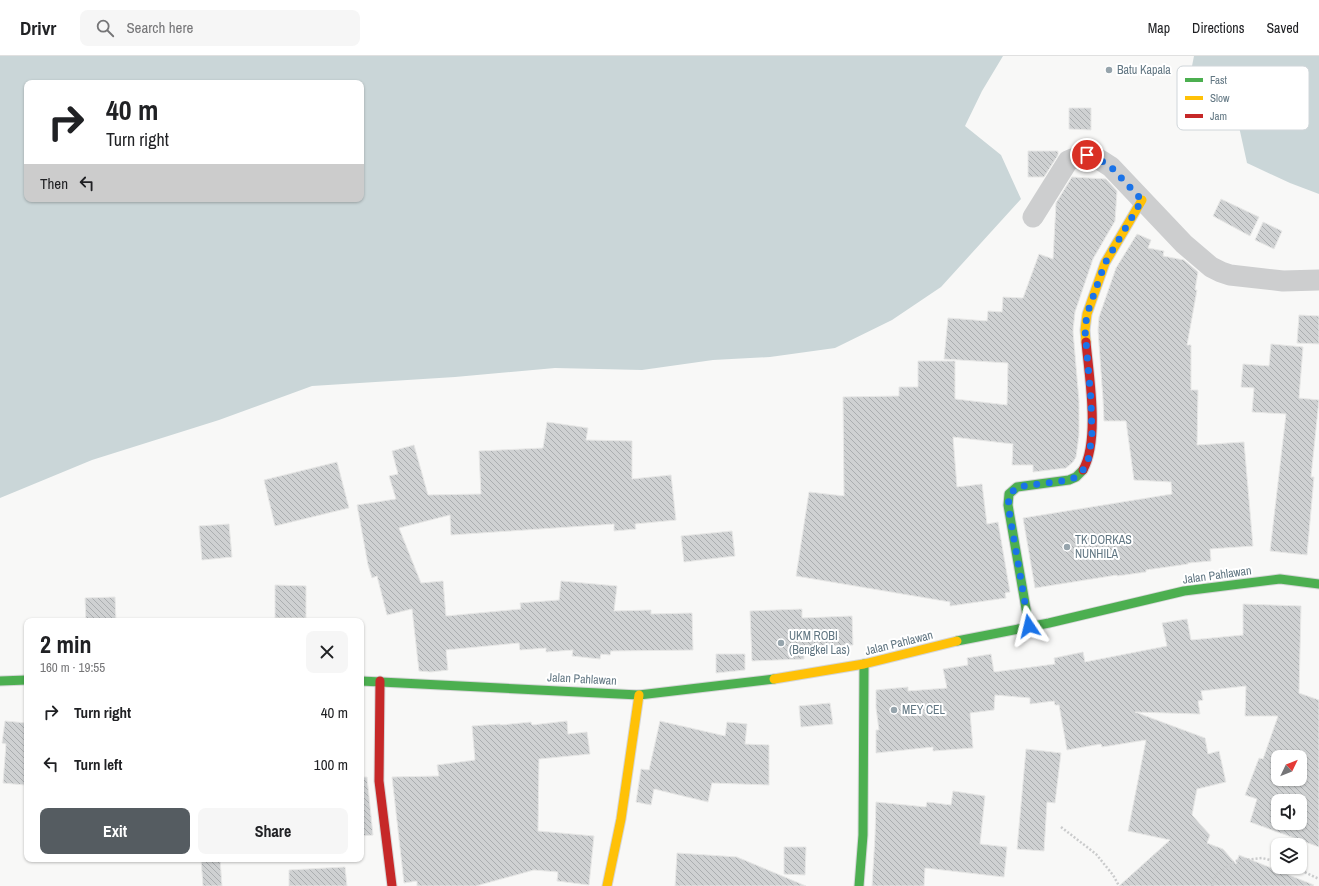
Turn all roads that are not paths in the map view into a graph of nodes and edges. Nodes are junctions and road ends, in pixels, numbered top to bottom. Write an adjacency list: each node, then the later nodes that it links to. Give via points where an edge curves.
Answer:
1 (1142, 200): 2 (street, via 1111,167 1087,155 1078,156 1068,161); 3 (street, via 1184,244 1211,267 1221,272 1283,281); 5 (main road, via 1105,263 1087,314 1085,330 1092,436 1088,461 1076,477 1017,487 1008,498)
2 (1033, 217)
3 (1319, 280)
4 (1319, 584): 5 (main road, Jalan Pahlawan, via 1280,579 1184,591)
5 (1029, 626): 6 (main road, Jalan Pahlawan)
6 (864, 664): 11 (main road, Jalan Pahlawan, via 790,677); 14 (main road, via 863,835)
7 (24, 680): 8 (main road)
8 (0, 681)
9 (364, 681): 10 (main road, Jalan Pahlawan)
10 (380, 681): 11 (main road, Jalan Pahlawan); 12 (main road, via 379,781)
11 (639, 695): 13 (main road, via 621,819)
12 (392, 886)
13 (607, 886)
14 (859, 886)

